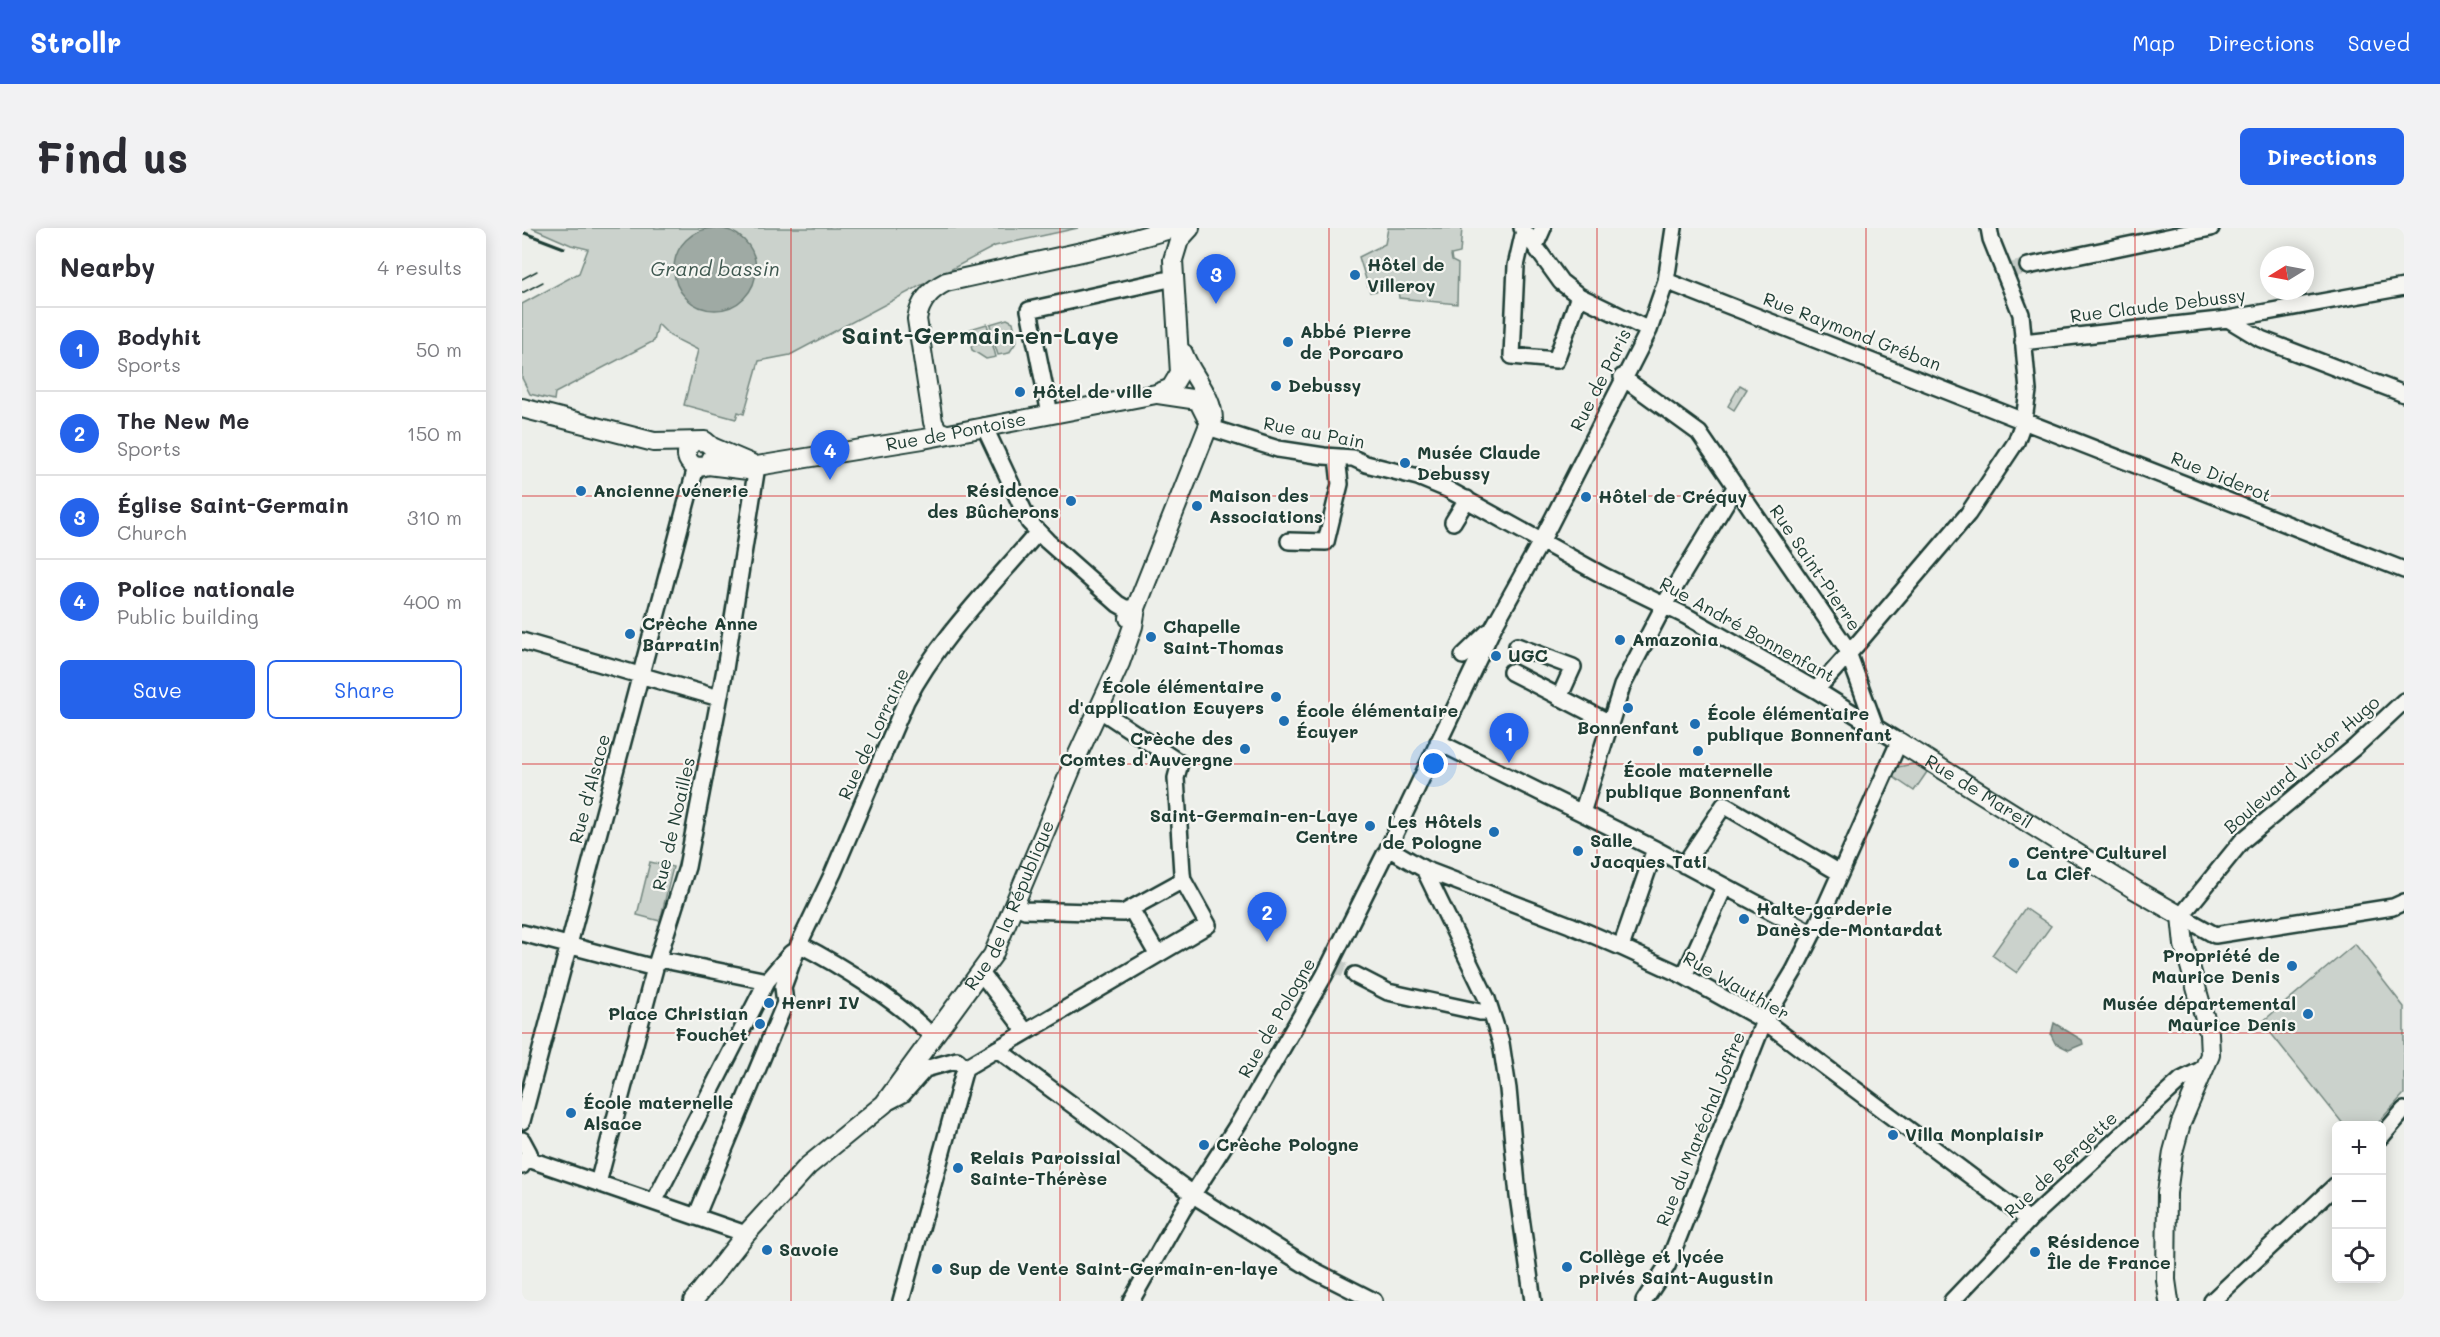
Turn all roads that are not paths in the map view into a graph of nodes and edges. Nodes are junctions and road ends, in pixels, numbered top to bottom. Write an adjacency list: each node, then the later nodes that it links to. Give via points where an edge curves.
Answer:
1 (1174, 228): 8 (main road)
2 (1190, 228): 11 (main road, via 1179,240)
3 (1543, 228): 9 (street)
4 (1674, 228): 12 (street, Rue de Paris)
5 (1989, 228): 17 (street, via 1991,240 2008,270 2021,314)
6 (2211, 228): 10 (street)
7 (1523, 229): 9 (street); 14 (street, via 1516,266 1512,357 1556,360)
8 (1152, 235): 11 (main road, via 1165,244); 25 (main road, via 946,282 936,288 923,301 917,319)
9 (1535, 246): 14 (street, via 1561,282)
10 (2028, 266)
11 (1174, 269): 18 (main road); 23 (street, via 1029,310)
12 (1666, 281): 16 (street, Rue de Paris); 26 (street, Rue Raymond Gréban)
13 (2404, 287): 15 (street, Rue Claude Debussy)
14 (1579, 297): 16 (street)
15 (2228, 319): 17 (street, Rue Claude Debussy); 21 (street, via 2261,339)
16 (1648, 330): 19 (street, Rue de Paris)
17 (2023, 342): 26 (street, via 2028,391)
18 (1180, 348): 20 (main road, Rue de Pontoise, via 1177,382); 24 (main road, Rue de la République, via 1213,411 1214,420)
19 (1622, 377): 33 (street, Rue Saint-Pierre, via 1699,434); 38 (street, Rue de Paris)
20 (1159, 394): 23 (main road, Rue de Pontoise); 24 (main road, Rue de Pontoise, via 1198,400)
21 (2404, 394)
22 (522, 408): 31 (main road, Rue de Pontoise, via 654,442)
23 (1050, 414): 27 (main road, Rue de Pontoise)
24 (1206, 419): 30 (street, Rue au Pain, via 1278,449); 41 (main road, Rue de la République)
25 (932, 420): 28 (main road, via 938,431); 29 (main road, via 927,431)
26 (2024, 420): 39 (street, Rue Diderot); 45 (street, via 2016,442 1968,514)
27 (984, 426): 28 (main road, Rue de Pontoise); 36 (street, via 1029,522)
28 (946, 434): 29 (main road, Rue de Pontoise)
29 (916, 439): 32 (main road, Rue de Pontoise)
30 (1337, 457): 34 (street, Rue au Pain, via 1418,477); 37 (street, via 1340,484 1326,542)
31 (696, 458): 32 (main road, Rue de Pontoise, via 748,470); 32 (main road, via 703,440); 48 (street, Rue d'Alsace)
32 (757, 466): 50 (street, Rue de Noailles)
33 (1736, 486): 40 (street); 45 (street, Rue Saint-Pierre)
34 (1467, 499): 35 (street); 38 (street, Rue au Pain)
35 (1452, 522)
36 (1038, 532): 41 (street, via 1118,604); 72 (street, Rue de Lorraine, via 984,592 920,676)
37 (1289, 541)
38 (1540, 541): 40 (street, Rue André Bonnenfant); 42 (street, Rue de Paris)
39 (2404, 570)
40 (1665, 605): 49 (street, Rue André Bonnenfant); 54 (street, via 1622,686)
41 (1136, 608): 53 (main road, Rue de la République, via 1125,624)
42 (1494, 626): 46 (street); 56 (street, Rue de Pologne)
43 (522, 642): 48 (street)
44 (1517, 646): 51 (street, via 1574,667)
45 (1848, 655): 49 (street); 55 (street, Rue Saint-Pierre)
46 (1462, 656)
47 (1511, 672): 51 (street)
48 (641, 674): 50 (street); 73 (street, Rue d'Alsace)
49 (1816, 690): 55 (street, Rue André Bonnenfant)
50 (719, 698): 76 (street, Rue de Noailles, via 687,867)
51 (1560, 698): 54 (street)
52 (2404, 701): 69 (street, Boulevard Victor Hugo, via 2242,841)
53 (1098, 702): 64 (street, via 1180,764 1176,778); 67 (main road, Rue de la République, via 1087,714 1072,767)
54 (1610, 723): 58 (street)
55 (1875, 726): 57 (street, Rue André Bonnenfant)
56 (1438, 742): 58 (street); 59 (street, Rue de Pologne)
57 (1899, 742): 63 (street, Rue du Maréchal Joffre); 69 (main road, Rue de Mareil)
58 (1582, 813): 60 (street)
59 (1388, 848): 62 (street, Rue Wauthier); 96 (street, Rue de Pologne, via 1324,976 1256,1095)
60 (1655, 849): 61 (street); 74 (street)
61 (1684, 865): 63 (street, via 1724,806); 65 (street)
62 (1424, 869): 74 (street, Rue Wauthier); 81 (street)
63 (1840, 873): 71 (street, Rue du Maréchal Joffre)
64 (1184, 880): 68 (street); 75 (street, via 1208,925)
65 (1724, 888): 71 (street); 79 (street)
66 (2404, 902): 69 (street, via 2393,908 2215,935)
67 (1015, 906): 68 (street, via 1025,910 1123,913); 77 (main road, Rue de la République)
68 (1131, 909): 75 (street)
69 (2181, 916): 87 (main road, via 2184,945 2210,1041)
70 (522, 933): 73 (street)
71 (1812, 933): 82 (street, Rue du Maréchal Joffre)
72 (799, 944): 80 (street); 84 (street, via 873,989); 98 (street, via 783,987 785,1003)
73 (569, 945): 76 (street); 90 (street, Rue d'Alsace)
74 (1621, 947): 79 (street, Rue Wauthier)
75 (1157, 954): 83 (street)
76 (657, 963): 80 (street); 94 (street, Rue de Noailles)
77 (981, 973): 83 (street); 84 (main road, Rue de la République)
78 (1355, 975): 81 (street, via 1388,992)
79 (1684, 976): 82 (street, Rue Wauthier)
80 (767, 981): 97 (street)
81 (1491, 1012): 106 (street, via 1505,1061 1516,1183)
82 (1764, 1021): 99 (street, Rue Wauthier); 107 (street, Rue du Maréchal Joffre, via 1667,1266)
83 (1026, 1032): 85 (street)
84 (933, 1038): 88 (main road, Rue de la République)
85 (997, 1049): 86 (street); 96 (street)
86 (961, 1064): 88 (street, via 925,1069 903,1094); 103 (street)
87 (2205, 1068): 99 (street, Rue de Bergette, via 2181,1080); 101 (main road, via 2173,1152 2167,1193)
88 (884, 1104): 100 (main road, Rue de la République, via 808,1166)
89 (2404, 1110): 91 (street)
90 (522, 1121)
91 (2386, 1131)
92 (522, 1140): 93 (street, via 528,1148)
93 (525, 1162): 94 (street)
94 (598, 1183): 97 (street)
95 (2332, 1190): 111 (street)
96 (1192, 1195): 104 (street, Rue de Pologne); 105 (street, via 1315,1271)
97 (654, 1202): 98 (street)
98 (696, 1217): 100 (street)
99 (2029, 1220): 108 (street, Rue de Bergette)
100 (746, 1234): 102 (main road, Rue de la République)
101 (2167, 1265): 109 (main road); 110 (main road)
102 (693, 1301)
103 (901, 1301)
104 (1131, 1301)
105 (1374, 1301)
106 (1533, 1301)
107 (1644, 1301)
108 (1952, 1301)
109 (2169, 1301)
110 (2181, 1301)
111 (2212, 1301)

